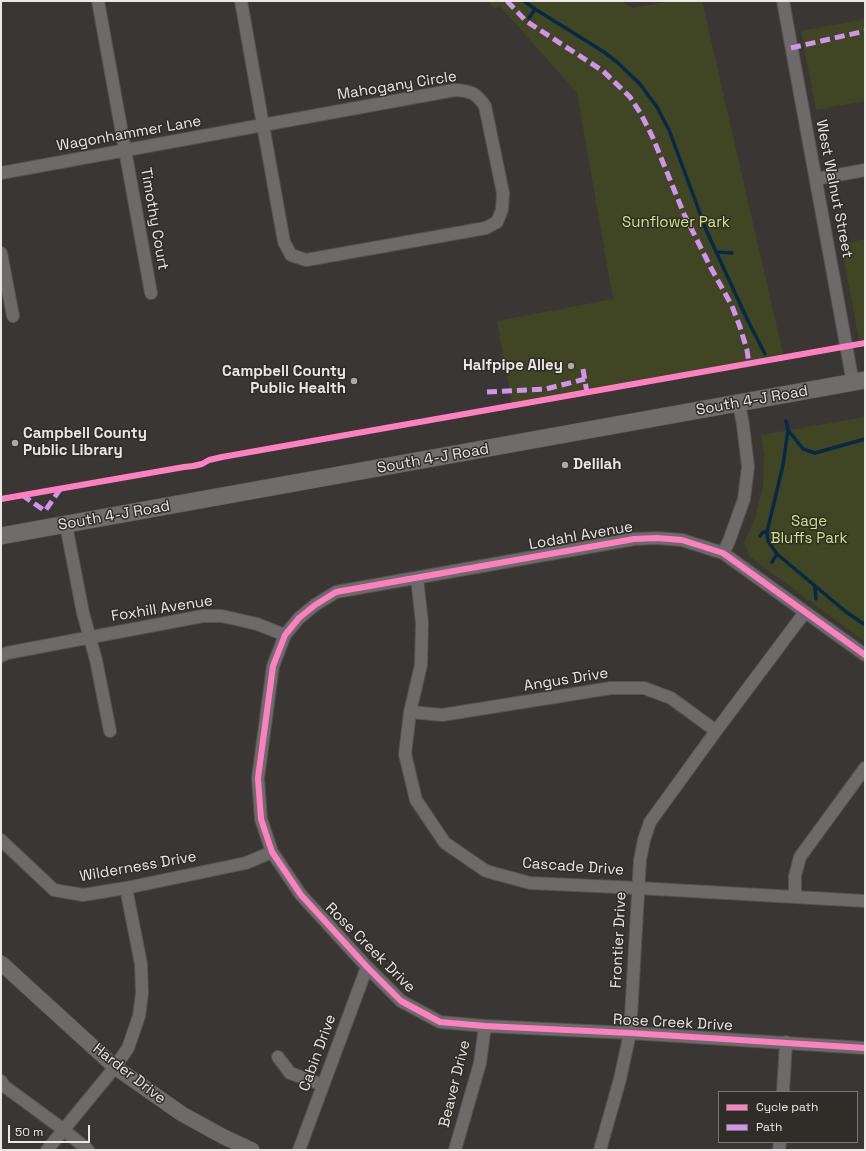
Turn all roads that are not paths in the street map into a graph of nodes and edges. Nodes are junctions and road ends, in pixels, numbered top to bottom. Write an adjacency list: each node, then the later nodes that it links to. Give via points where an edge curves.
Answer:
1 (98, 1): 5 (street, Timothy Court)
2 (240, 1): 4 (street, Mahogany Circle)
3 (783, 1): 8 (street, West Walnut Street)
4 (263, 125): 4 (street, Mahogany Circle, via 455,90 467,91 478,96 485,106 502,193 502,210 497,222 486,228 306,260 292,255 284,242); 5 (street, Wagonhammer Lane)
5 (125, 151): 7 (street, Wagonhammer Lane); 10 (street, Timothy Court)
6 (865, 170): 8 (street)
7 (1, 173)
8 (816, 180): 12 (street, West Walnut Street)
9 (1, 253): 11 (street)
10 (151, 292)
11 (13, 316)
12 (859, 381): 13 (main road, South 4-J Road)
13 (739, 404): 14 (main road, South 4-J Road); 16 (street, via 748,466 744,500)
14 (66, 525): 15 (main road, South 4-J Road); 20 (street)
15 (1, 536)
16 (723, 553): 17 (street, Lodahl Avenue, via 682,540 634,539); 18 (street, Lodahl Avenue)
17 (417, 578): 19 (street, Lodahl Avenue, via 336,592 315,604); 23 (street, Cascade Drive, via 422,623 421,665)
18 (805, 612): 21 (street, Lodahl Avenue); 25 (street, Frontier Drive)
19 (285, 635): 20 (street, Foxhill Avenue, via 258,624 222,616 203,616); 28 (street, Rose Creek Drive, via 273,666 258,778 261,819)
20 (89, 637): 22 (street); 24 (street)
21 (865, 655)
22 (1, 656)
23 (410, 712): 25 (street, Angus Drive, via 442,715 610,688 644,688 672,698); 30 (street, Cascade Drive, via 405,754 416,800 445,843 486,871 530,883)
24 (110, 731)
25 (716, 731): 30 (street, Frontier Drive, via 650,822 640,860)
26 (865, 768): 31 (street, via 800,856 795,876)
27 (1, 840): 29 (street, Wilderness Drive, via 54,890 84,895)
28 (272, 852): 29 (street, Wilderness Drive, via 246,863); 34 (street, Rose Creek Drive, via 301,895)
29 (126, 888): 40 (street, via 141,964 142,993 139,1016 128,1048)
30 (638, 888): 31 (street, Cascade Drive); 36 (street, Frontier Drive)
31 (795, 897): 32 (street, Cascade Drive)
32 (865, 901)
33 (1, 963): 40 (street, Harder Drive)
34 (367, 968): 35 (street, Rose Creek Drive, via 401,1001 440,1022); 42 (street, Cabin Drive)
35 (485, 1026): 36 (street, Rose Creek Drive); 49 (street, Beaver Drive, via 480,1063)
36 (630, 1033): 37 (street, Rose Creek Drive); 50 (street, Frontier Drive)
37 (786, 1042): 38 (street, Rose Creek Drive); 43 (street)
38 (865, 1048)
39 (278, 1057): 42 (street, via 290,1073)
40 (115, 1067): 44 (street); 47 (street, Harder Drive, via 182,1114)
41 (1, 1081): 44 (street, via 4,1086)
42 (324, 1085): 48 (street, Cabin Drive)
43 (783, 1091)
44 (64, 1130): 45 (street); 46 (street)
45 (47, 1150)
46 (88, 1150)
47 (252, 1150)
48 (299, 1150)
49 (455, 1150)
50 (600, 1150)

